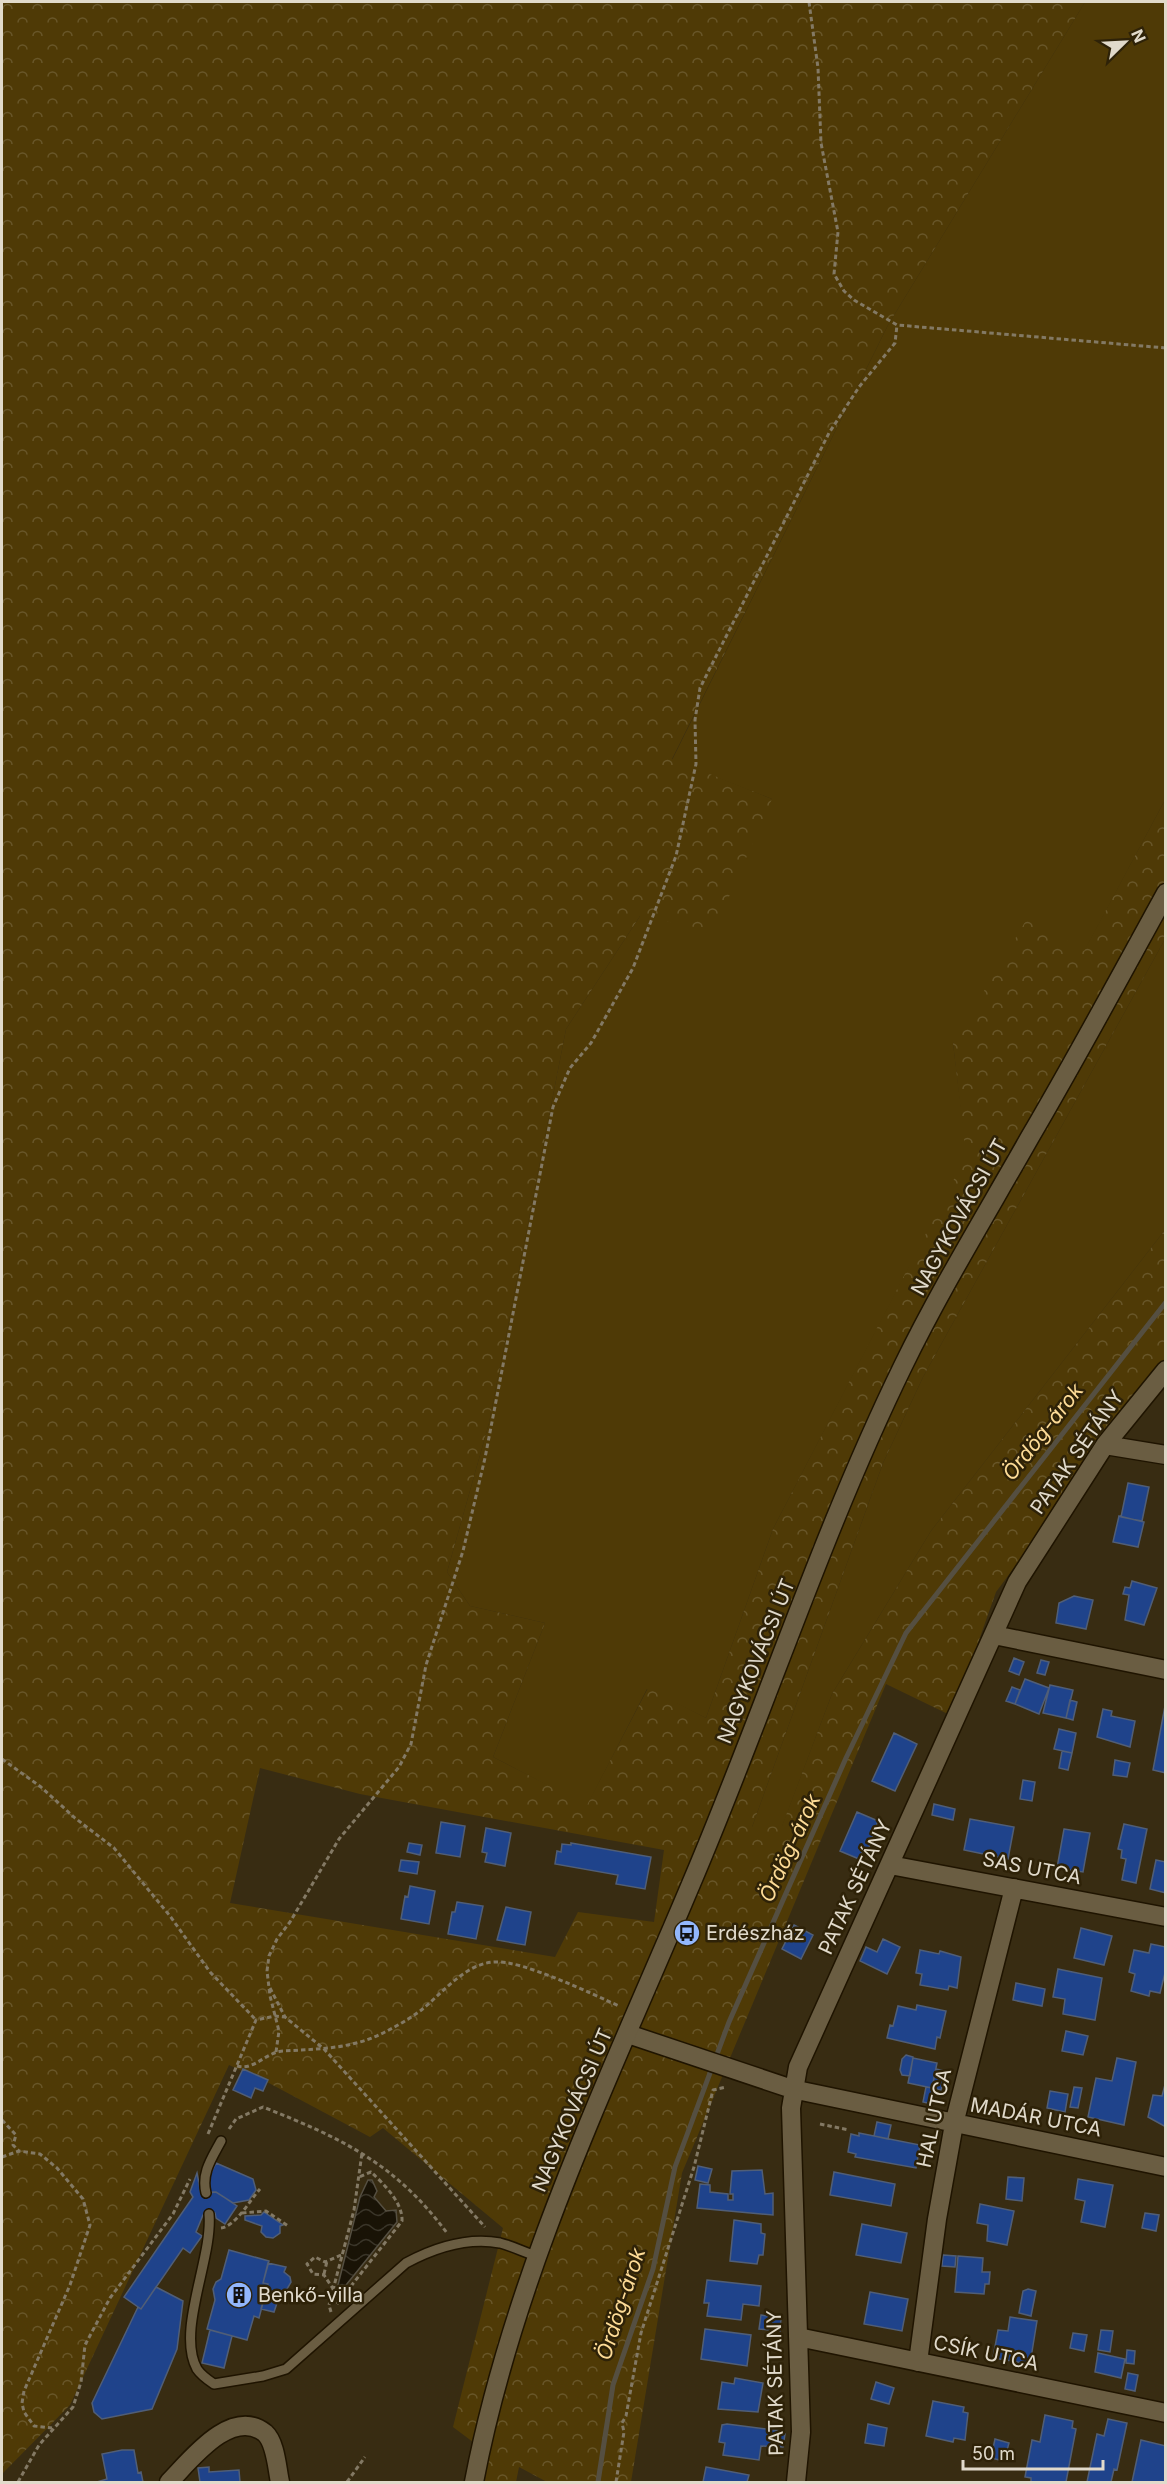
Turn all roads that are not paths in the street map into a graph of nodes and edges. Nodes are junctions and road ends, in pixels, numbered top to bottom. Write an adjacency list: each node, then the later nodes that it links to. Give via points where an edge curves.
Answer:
1 (1166, 893): 10 (street, NAGYKOVÁCSI ÚT, via 904,1364 868,1442)
2 (1166, 1370): 3 (street, PATAK SÉTÁNY)
3 (1105, 1445): 4 (street); 5 (street, PATAK SÉTÁNY, via 1017,1582)
4 (1166, 1455)
5 (994, 1635): 6 (street); 7 (street, PATAK SÉTÁNY)
6 (1166, 1670)
7 (890, 1865): 8 (street, SAS UTCA); 11 (street, PATAK SÉTÁNY, via 799,2063)
8 (1014, 1888): 9 (street, SAS UTCA); 12 (street, HAL UTCA)
9 (1166, 1917)
10 (628, 2034): 11 (street, MADÁR UTCA); 17 (street, NAGYKOVÁCSI ÚT)
11 (792, 2089): 12 (street, MADÁR UTCA); 18 (street, PATAK SÉTÁNY)
12 (954, 2124): 14 (street, MADÁR UTCA); 19 (street, HAL UTCA, via 936,2219)
13 (221, 2141): 15 (lane, via 205,2173)
14 (1166, 2167)
15 (206, 2193)
16 (209, 2214): 17 (lane, via 211,2229 191,2338 197,2370 214,2384 286,2369 406,2263 429,2250 455,2244 500,2243)
17 (536, 2256): 23 (street, NAGYKOVÁCSI ÚT, via 482,2441)
18 (798, 2337): 19 (street, CSÍK UTCA); 24 (street, PATAK SÉTÁNY, via 801,2432)
19 (918, 2361): 20 (street, CSÍK UTCA)
20 (1166, 2413)
21 (169, 2482): 22 (street, via 207,2443 237,2427 252,2427 266,2434)
22 (280, 2482)
23 (474, 2482)
24 (796, 2482)

